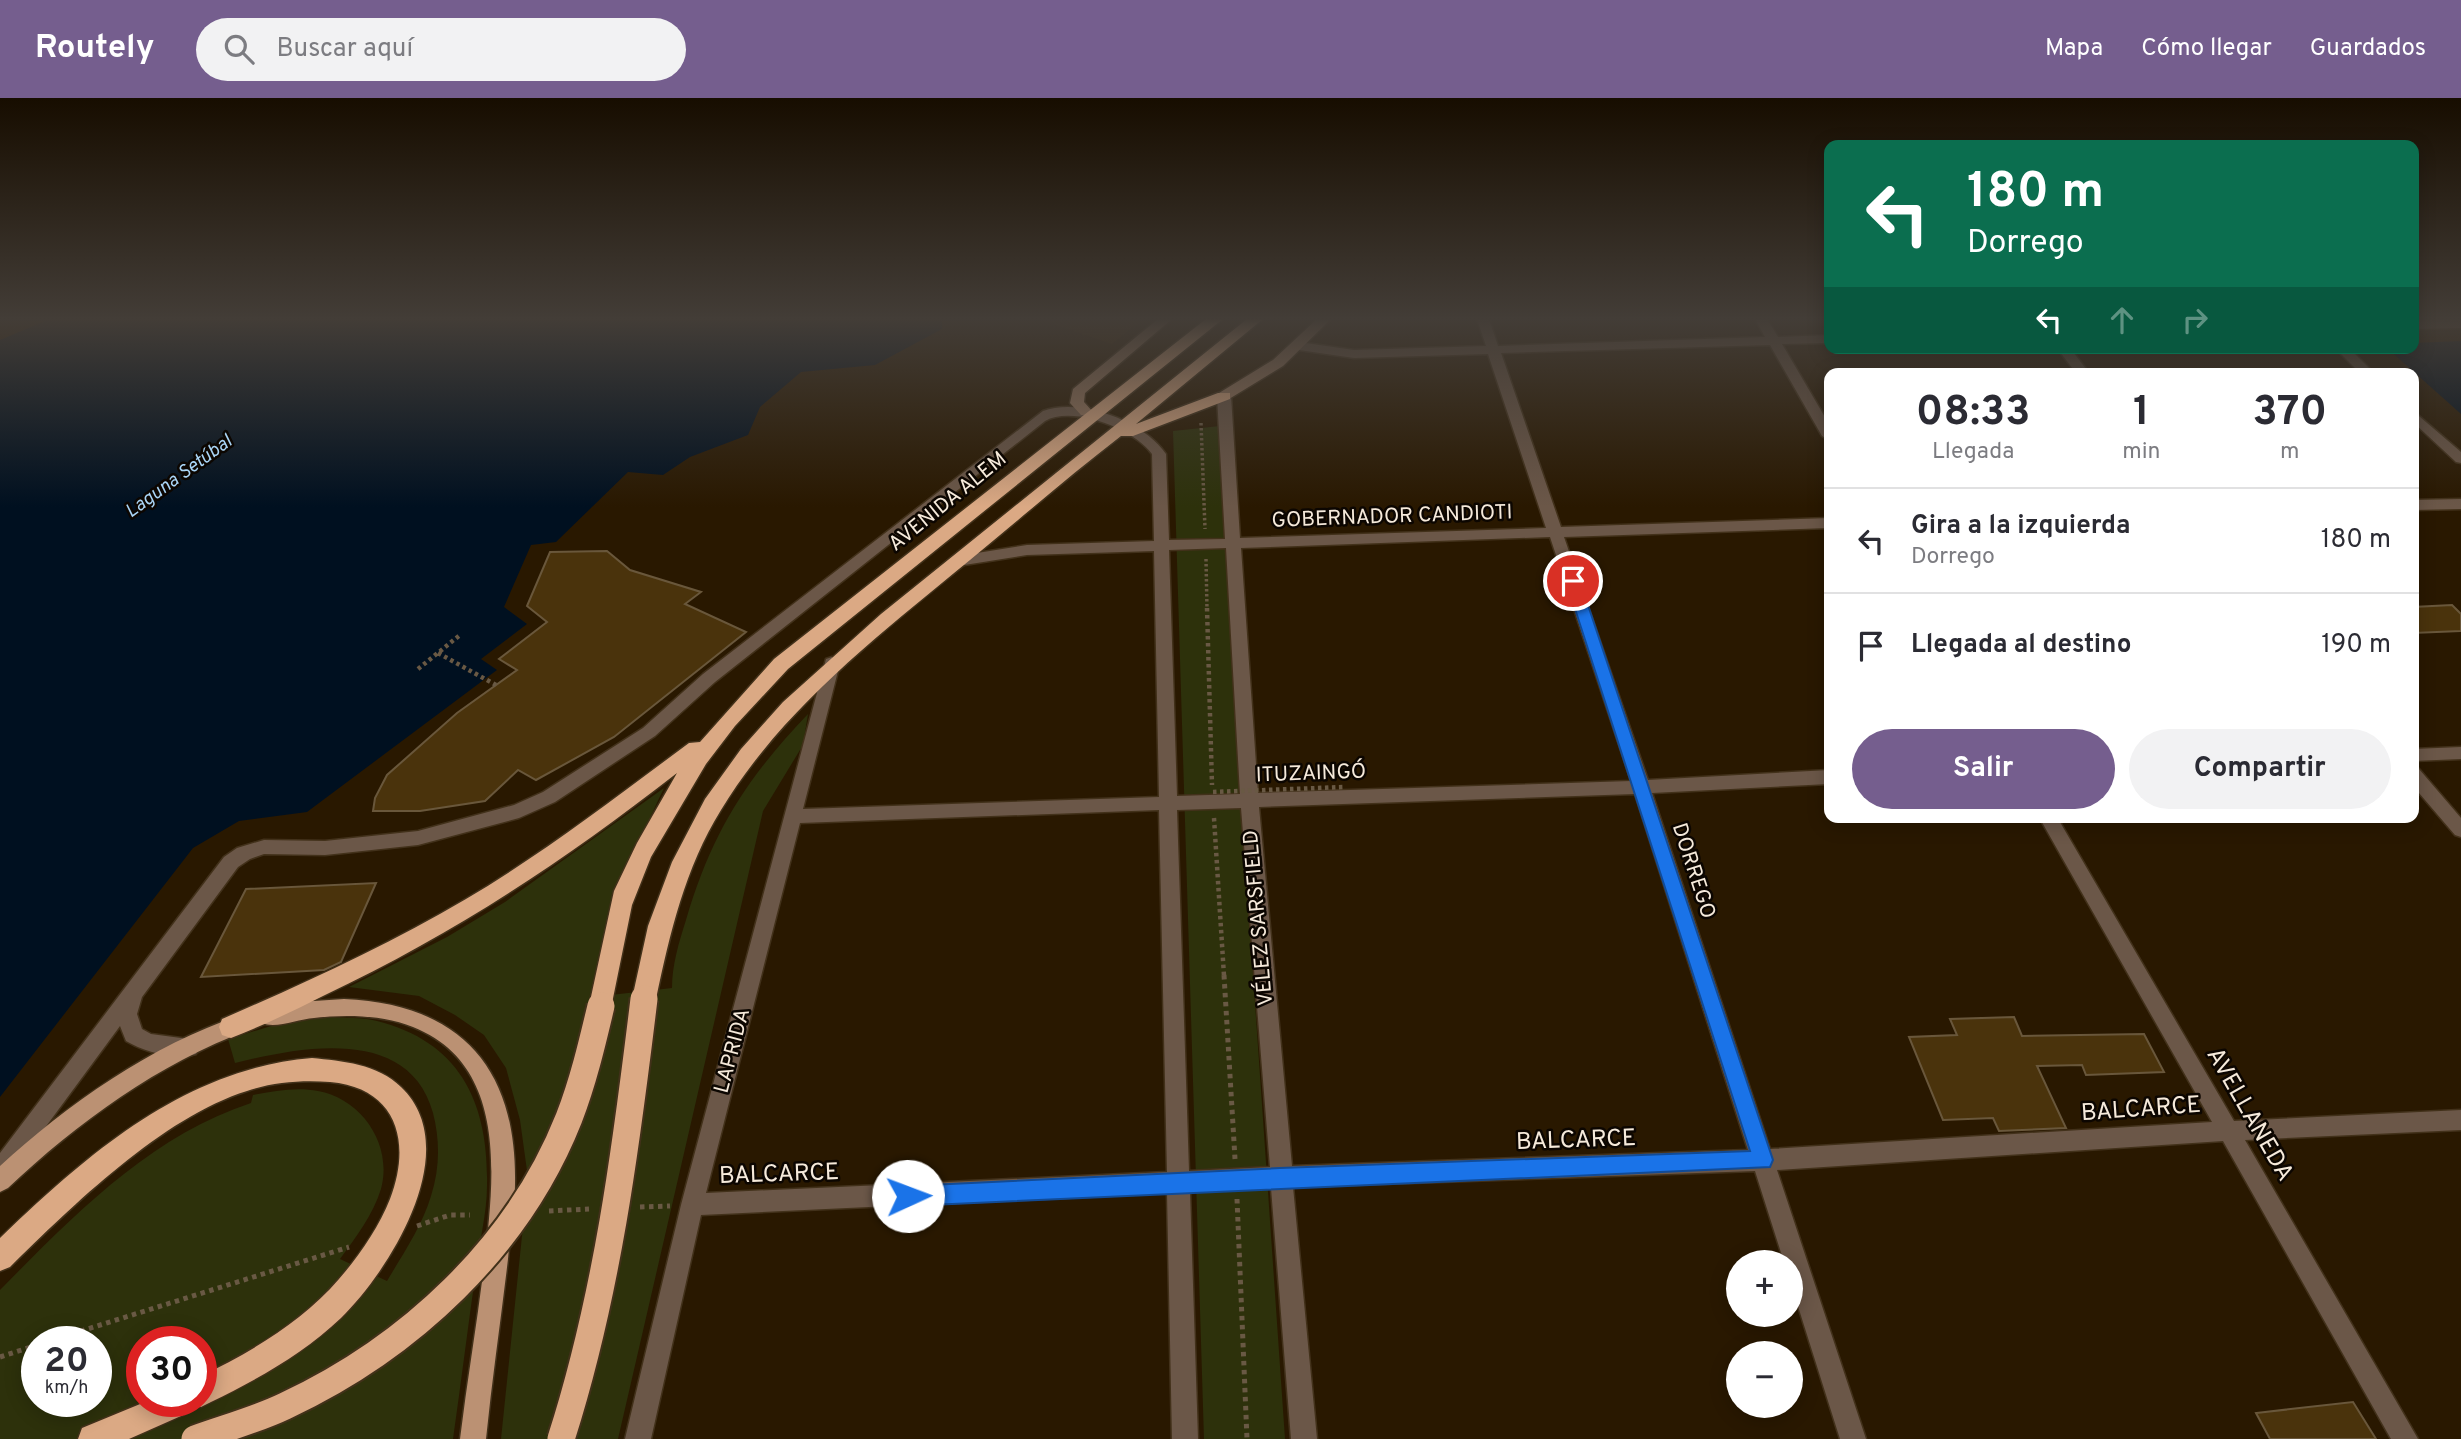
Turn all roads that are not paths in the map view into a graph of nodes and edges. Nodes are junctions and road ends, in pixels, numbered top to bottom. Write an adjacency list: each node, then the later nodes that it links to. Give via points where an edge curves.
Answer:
1 (1091, 382): 8 (street, via 1078,392 1077,403)
2 (1133, 382): 8 (highway, AVENIDA ALEM)
3 (1184, 382): 11 (highway)
4 (1248, 382): 7 (street)
5 (1504, 382): 16 (street, DORREGO)
6 (1797, 382): 10 (street)
7 (1224, 396): 11 (highway); 17 (street, VÉLEZ SARSFIELD)
8 (1090, 414): 11 (street); 21 (highway, AVENIDA ALEM, via 781,664); 32 (street, via 1058,410 1040,418 709,678 649,732 549,797 519,811 418,838 325,848 264,847 244,853 231,862)
9 (2419, 420): 12 (street)
10 (1824, 428)
11 (1120, 433): 18 (street, via 1158,449); 19 (highway)
12 (2461, 459)
13 (2461, 504): 14 (street)
14 (2419, 505)
15 (1824, 523): 16 (street, GOBERNADOR CANDIOTI)
16 (1556, 532): 17 (street, GOBERNADOR CANDIOTI); 26 (street, DORREGO)
17 (1234, 543): 18 (street, GOBERNADOR CANDIOTI); 28 (street, VÉLEZ SARSFIELD)
18 (1162, 544): 19 (street, GOBERNADOR CANDIOTI, via 1027,550); 27 (street)
19 (958, 561): 20 (highway)
20 (832, 663): 29 (street, LAPRIDA); 49 (highway, bridge, via 765,732 720,792 675,877 644,999 612,1222 578,1394)
21 (718, 732): 33 (highway, via 584,833 475,905 367,964); 47 (highway, bridge, via 678,787 626,889 579,1092 539,1181 486,1258 415,1325 351,1370 283,1406)
22 (2461, 754): 23 (street)
23 (2419, 755)
24 (1824, 777): 26 (street, ITUZAINGÓ)
25 (2419, 781): 31 (street)
26 (1642, 787): 28 (street, ITUZAINGÓ); 37 (street, DORREGO)
27 (1168, 798): 28 (street, ITUZAINGÓ); 29 (street, ITUZAINGÓ); 41 (street)
28 (1249, 799): 39 (street, VÉLEZ SARSFIELD)
29 (795, 816): 42 (street, LAPRIDA)
30 (2051, 823): 36 (street, AVELLANEDA)
31 (2461, 830)
32 (138, 987): 34 (street, via 127,1014 133,1035 148,1043); 38 (street)
33 (231, 1027): 34 (main road); 48 (main road, via 310,1007 358,1007 399,1014 432,1024 452,1037 481,1077 498,1116 505,1177)
34 (189, 1047): 40 (main road, via 68,1120)
35 (2461, 1120): 36 (street, BALCARCE)
36 (2228, 1131): 37 (street, BALCARCE); 54 (street, AVELLANEDA)
37 (1763, 1160): 39 (street, BALCARCE); 53 (street, DORREGO)
38 (0, 1171)
39 (1280, 1177): 41 (street, BALCARCE); 52 (street, VÉLEZ SARSFIELD)
40 (0, 1181)
41 (1178, 1184): 42 (street, BALCARCE); 51 (street)
42 (692, 1205): 50 (street, LAPRIDA)
43 (0, 1257): 44 (highway, via 147,1132 201,1099 246,1079 291,1070 336,1069 366,1077 391,1092 407,1117 413,1149 408,1185 391,1225 362,1257 329,1310 272,1353)
44 (217, 1383)
45 (145, 1417): 46 (highway)
46 (93, 1439)
47 (195, 1439)
48 (473, 1439)
49 (561, 1439)
50 (638, 1439)
51 (1185, 1439)
52 (1304, 1439)
53 (1853, 1439)
54 (2405, 1439)

